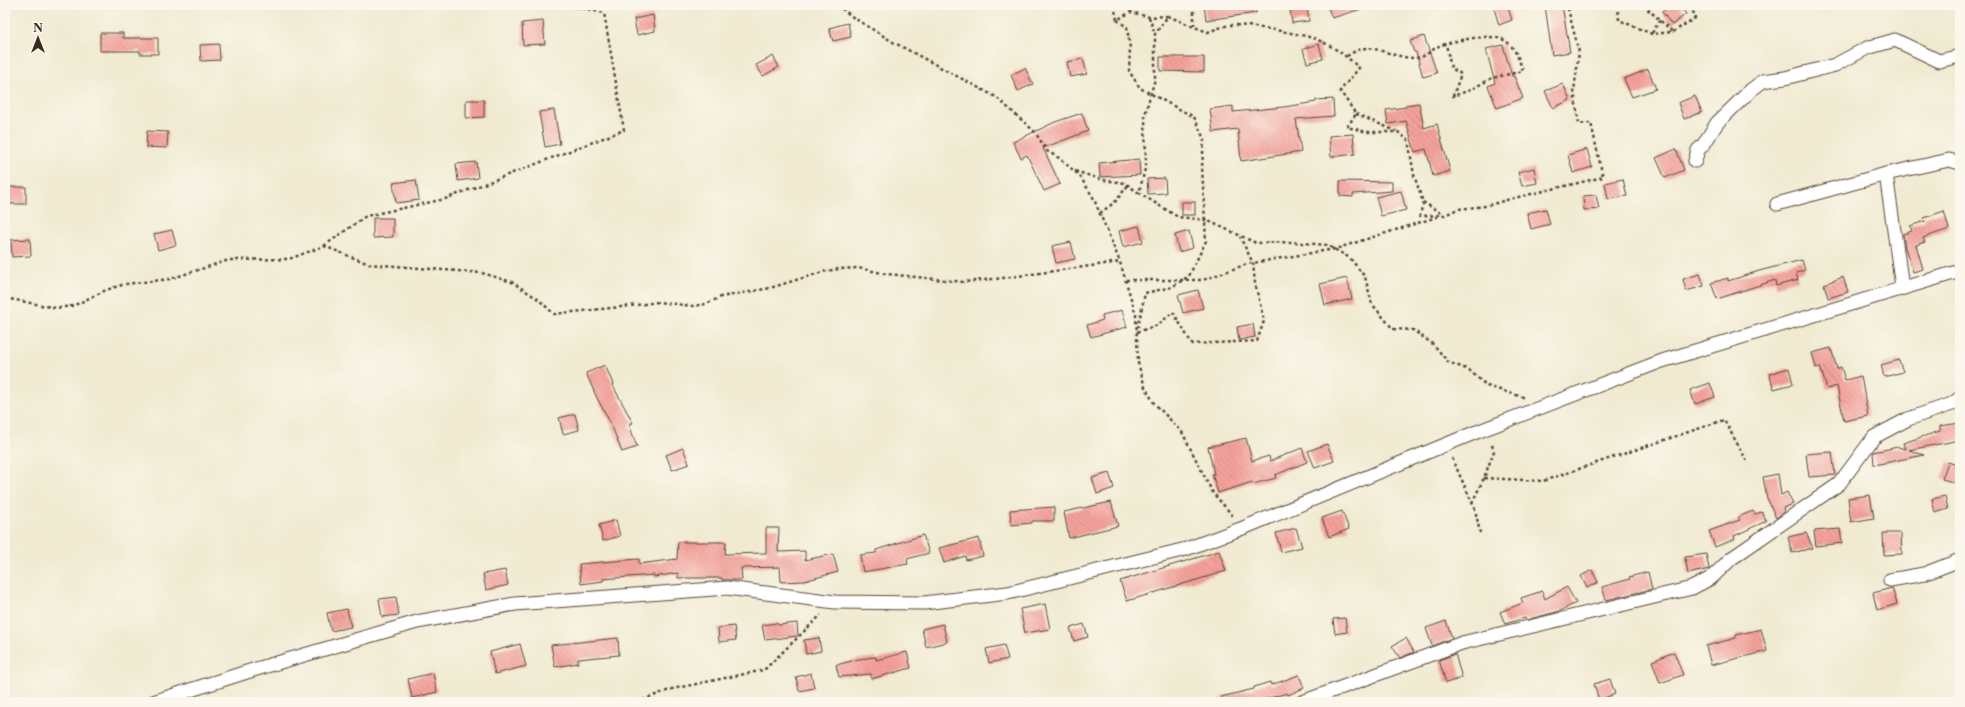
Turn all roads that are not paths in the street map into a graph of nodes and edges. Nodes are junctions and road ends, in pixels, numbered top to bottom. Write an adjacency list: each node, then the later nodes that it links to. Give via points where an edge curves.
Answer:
1 (1960, 56): 2 (street, via 1939,61 1895,40 1867,48 1835,66 1763,81 1750,90 1717,123 1698,150)
2 (1695, 161)
3 (1960, 163): 4 (street, via 1949,160)
4 (1886, 174): 5 (street); 7 (street)
5 (1777, 204)
6 (1960, 271): 7 (street)
7 (1902, 287): 11 (street, via 1662,361 1486,428 1186,549 1008,592 924,603 835,602 727,588 515,604 418,622)
8 (1960, 398): 12 (street, via 1952,404 1908,419 1874,437 1839,484 1732,558 1712,578 1692,588 1462,644)
9 (1960, 560): 10 (street, via 1924,574)
10 (1890, 580)
11 (153, 702)
12 (1302, 702)

